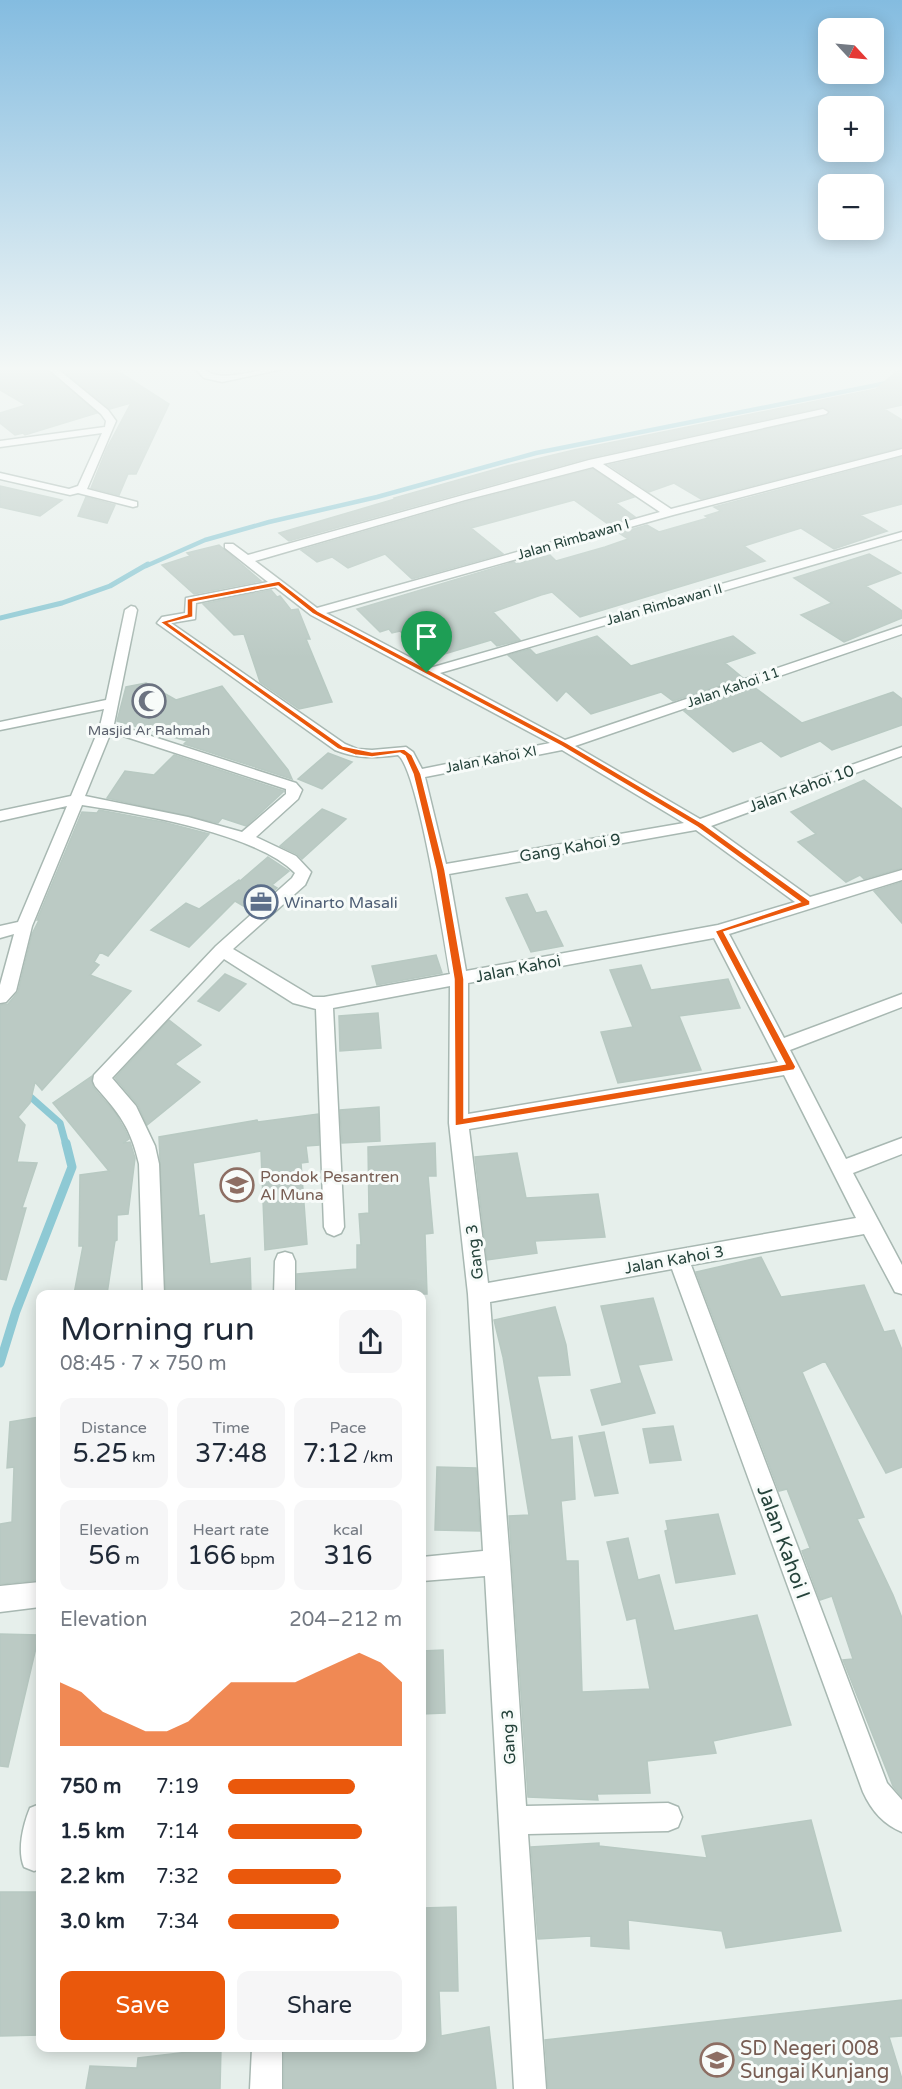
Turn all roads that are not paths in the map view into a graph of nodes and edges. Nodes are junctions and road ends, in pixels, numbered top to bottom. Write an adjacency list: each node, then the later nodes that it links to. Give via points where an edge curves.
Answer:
1 (90, 463): 6 (street)
2 (588, 463): 11 (street)
3 (595, 463): 8 (street)
4 (858, 463): 8 (street, Jalan Rimbawan I)
5 (0, 476): 6 (street)
6 (75, 491): 7 (street)
7 (133, 504)
8 (669, 513): 14 (street, Jalan Rimbawan I)
9 (902, 536): 16 (street, Jalan Rimbawan II)
10 (229, 546): 11 (street)
11 (248, 559): 12 (street)
12 (279, 583): 14 (street); 22 (street, Gang 3, via 191,600 191,616 163,622 340,747 372,754 401,750 408,755)
13 (131, 610): 17 (street)
14 (315, 612): 16 (street)
15 (902, 630): 20 (street, Jalan Kahoi 11)
16 (427, 673): 20 (street)
17 (113, 703): 18 (street); 19 (street)
18 (0, 726)
19 (107, 726): 23 (street); 26 (street, via 291,786 295,790 293,796)
20 (564, 745): 22 (street, Jalan Kahoi XI); 25 (street)
21 (902, 752): 25 (street, Jalan Kahoi 10)
22 (417, 774): 27 (street, Gang 3)
23 (75, 800): 24 (street); 26 (street, via 182,820); 30 (street)
24 (0, 816)
25 (699, 825): 27 (street, Gang Kahoi 9); 29 (street)
26 (245, 838): 33 (street, via 298,864 303,872 299,881)
27 (440, 870): 34 (street, Gang 3)
28 (902, 875): 29 (street, Jalan Kahoi)
29 (807, 903): 31 (street, Jalan Kahoi)
30 (24, 926): 32 (street); 35 (street, via 7,991)
31 (719, 931): 34 (street, Jalan Kahoi); 38 (street)
32 (0, 932)
33 (222, 950): 37 (street, Jalan Kahoi, via 300,998); 48 (street, via 103,1075 102,1081 129,1111 145,1146 149,1164)
34 (459, 979): 37 (street, Jalan Kahoi); 40 (street, Gang 3)
35 (0, 997)
36 (902, 1000): 38 (street)
37 (324, 1003): 44 (street)
38 (781, 1046): 39 (street)
39 (791, 1067): 40 (street); 42 (street)
40 (459, 1123): 50 (street, Gang 3)
41 (902, 1146): 42 (street)
42 (842, 1169): 43 (street)
43 (868, 1224): 45 (street, Jalan Kahoi 3); 47 (street)
44 (334, 1227)
45 (678, 1258): 50 (street, Jalan Kahoi 3); 56 (street, Jalan Kahoi I, via 877,1792)
46 (285, 1261): 49 (street)
47 (902, 1285)
48 (153, 1290)
49 (285, 1290)
50 (479, 1294): 51 (street, Gang 3)
51 (498, 1562): 52 (street); 57 (street, Gang 3)
52 (426, 1569)
53 (36, 1595): 54 (street)
54 (0, 1599)
55 (668, 1817): 57 (street)
56 (902, 1818)
57 (513, 1820): 62 (street, Gang 3)
58 (36, 1844): 59 (street)
59 (34, 1857)
60 (267, 2052): 61 (street)
61 (266, 2089)
62 (530, 2089)

